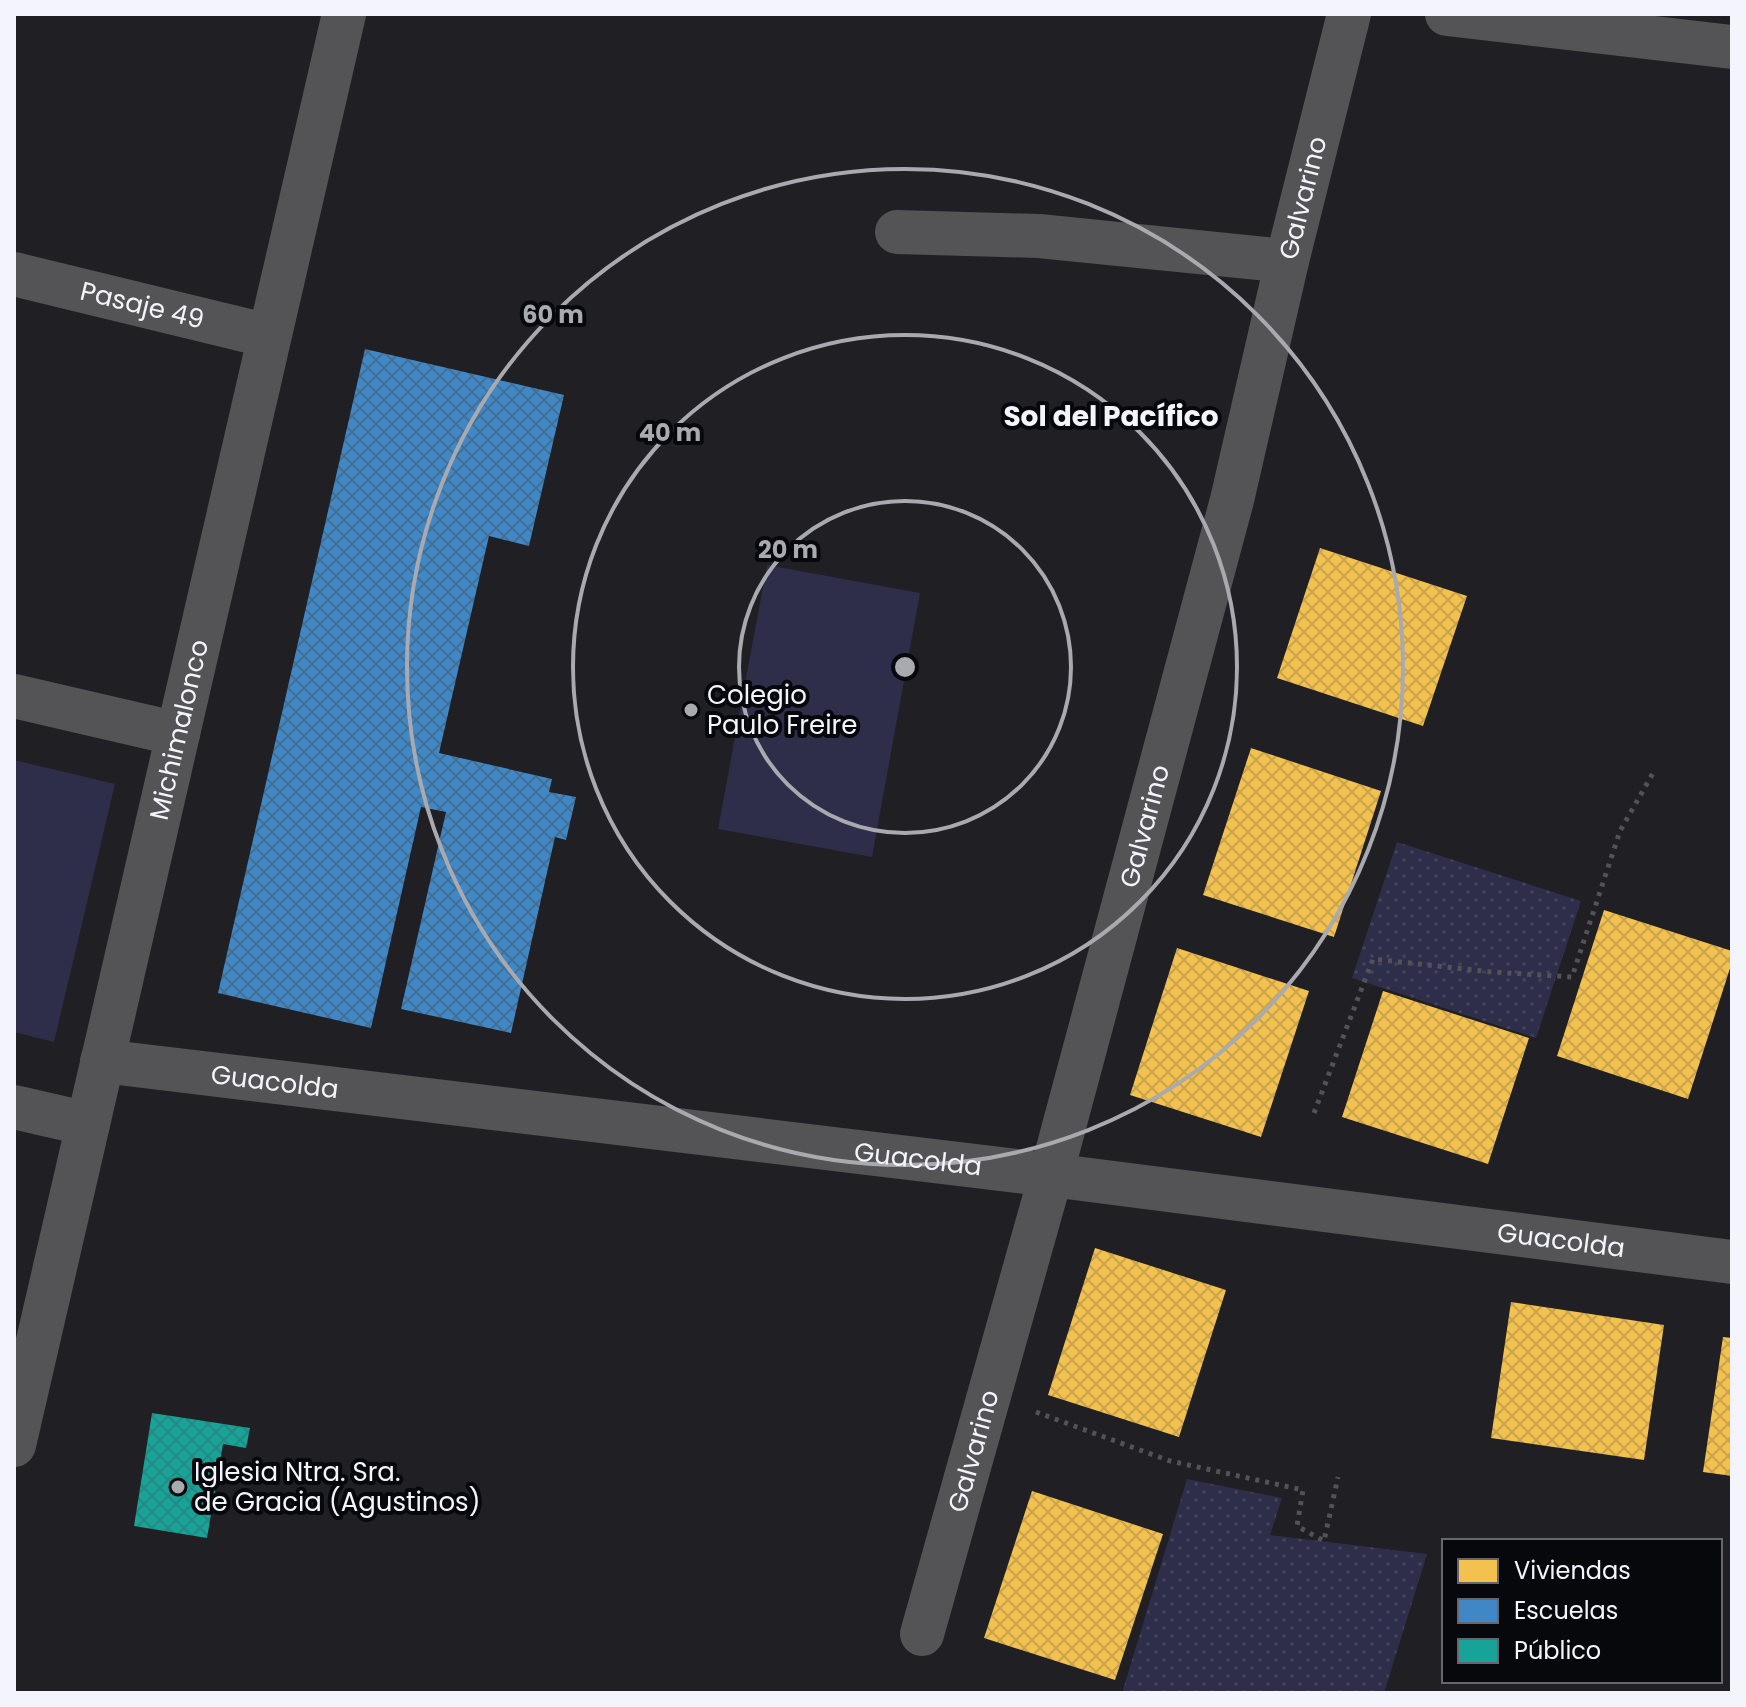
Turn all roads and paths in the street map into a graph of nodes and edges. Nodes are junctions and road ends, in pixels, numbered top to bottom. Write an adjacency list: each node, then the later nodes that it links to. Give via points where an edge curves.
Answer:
1 (344, 14): 8 (street, Michimalonco)
2 (1349, 14): 6 (street, Galvarino)
3 (1447, 14): 4 (street)
4 (1732, 47)
5 (897, 232): 6 (street, via 1039,236)
6 (1287, 261): 16 (street, Galvarino, via 1232,500)
7 (14, 274): 8 (street, Pasaje 49)
8 (269, 336): 10 (street, Michimalonco)
9 (14, 696): 10 (street)
10 (178, 734): 12 (street, Michimalonco)
11 (1653, 773): 14 (path, via 1620,831 1572,977 1373,959)
12 (102, 1061): 15 (street, Michimalonco); 16 (street, Guacolda)
13 (14, 1107): 15 (street)
14 (1314, 1113)
15 (88, 1124): 19 (street, Michimalonco)
16 (1051, 1175): 17 (street, Guacolda); 18 (street, Galvarino)
17 (1732, 1262)
18 (989, 1395): 20 (path, via 1170,1461 1303,1490 1297,1526 1324,1541); 21 (street, Galvarino)
19 (14, 1445)
20 (1338, 1477)
21 (922, 1634)

